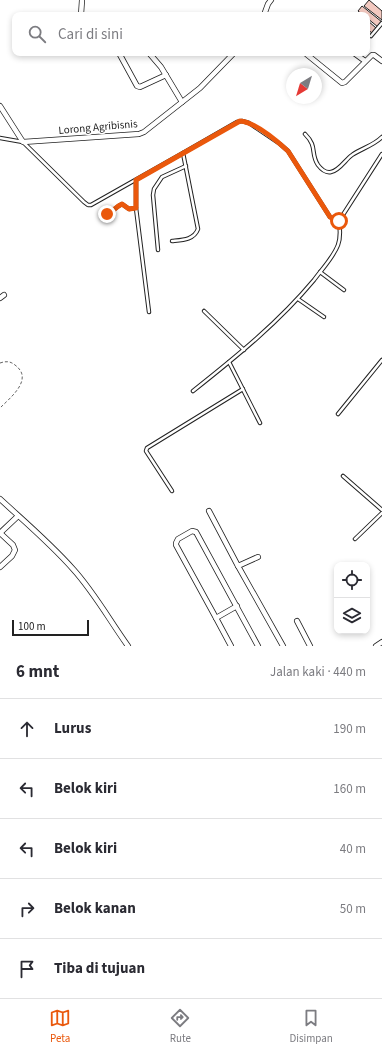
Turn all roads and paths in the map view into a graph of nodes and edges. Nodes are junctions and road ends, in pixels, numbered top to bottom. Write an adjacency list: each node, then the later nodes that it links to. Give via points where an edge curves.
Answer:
1 (82, 0): 3 (street)
2 (271, 0): 4 (street)
3 (80, 12)
4 (265, 12)
5 (382, 23): 6 (lane)
6 (371, 36)
7 (121, 56): 14 (street, via 138,86)
8 (151, 56): 14 (street)
9 (231, 56): 15 (street, Lorong Agribisnis, via 200,88)
10 (309, 56): 12 (street, via 342,83)
11 (358, 56): 12 (street)
12 (365, 61): 13 (street, via 372,55)
13 (382, 61)
14 (166, 75): 15 (street)
15 (182, 102): 20 (street, Lorong Agribisnis, via 139,134)
16 (0, 106): 20 (street)
17 (305, 134): 18 (lane, via 313,143 317,164 325,172 337,170 352,155 371,146)
18 (382, 137)
19 (0, 138): 20 (lane)
20 (24, 142): 24 (lane, via 88,205)
21 (184, 153): 23 (lane); 24 (lane); 27 (lane, via 237,122 250,123 288,151 330,217)
22 (382, 154): 27 (lane)
23 (186, 166): 28 (lane, via 198,230 190,238); 29 (lane, via 162,177 154,189)
24 (136, 180): 25 (lane)
25 (136, 208): 26 (lane, via 129,209 122,204); 34 (lane)
26 (107, 214)
27 (339, 221): 30 (lane, via 338,244)
28 (172, 242)
29 (158, 250)
30 (320, 272): 31 (lane); 32 (lane)
31 (344, 290)
32 (298, 299): 35 (lane); 36 (lane)
33 (204, 311): 36 (lane)
34 (149, 312)
35 (324, 317)
36 (244, 350): 38 (lane)
37 (382, 360): 43 (lane)
38 (229, 362): 40 (lane); 41 (lane)
39 (0, 363): 42 (path, via 11,362 22,373 23,379 18,389)
40 (243, 389): 44 (lane); 46 (lane, via 147,448 146,451)
41 (193, 391)
42 (0, 408)
43 (338, 414)
44 (260, 423)
45 (343, 476): 49 (lane)
46 (172, 491)
47 (0, 499): 50 (street)
48 (209, 511): 54 (street)
49 (382, 512): 52 (lane)
50 (18, 516): 51 (street); 60 (street, via 73,568)
51 (0, 533): 55 (street, via 15,550)
52 (354, 539)
53 (258, 557): 54 (street)
54 (238, 566): 63 (street)
55 (0, 567)
56 (237, 606): 57 (street); 57 (street, via 196,532 190,531 176,540 176,545); 62 (street)
57 (216, 618): 61 (street)
58 (297, 620): 64 (street)
59 (382, 642): 65 (street)
60 (128, 646)
61 (231, 646)
62 (258, 646)
63 (283, 646)
64 (310, 646)
65 (376, 646)

